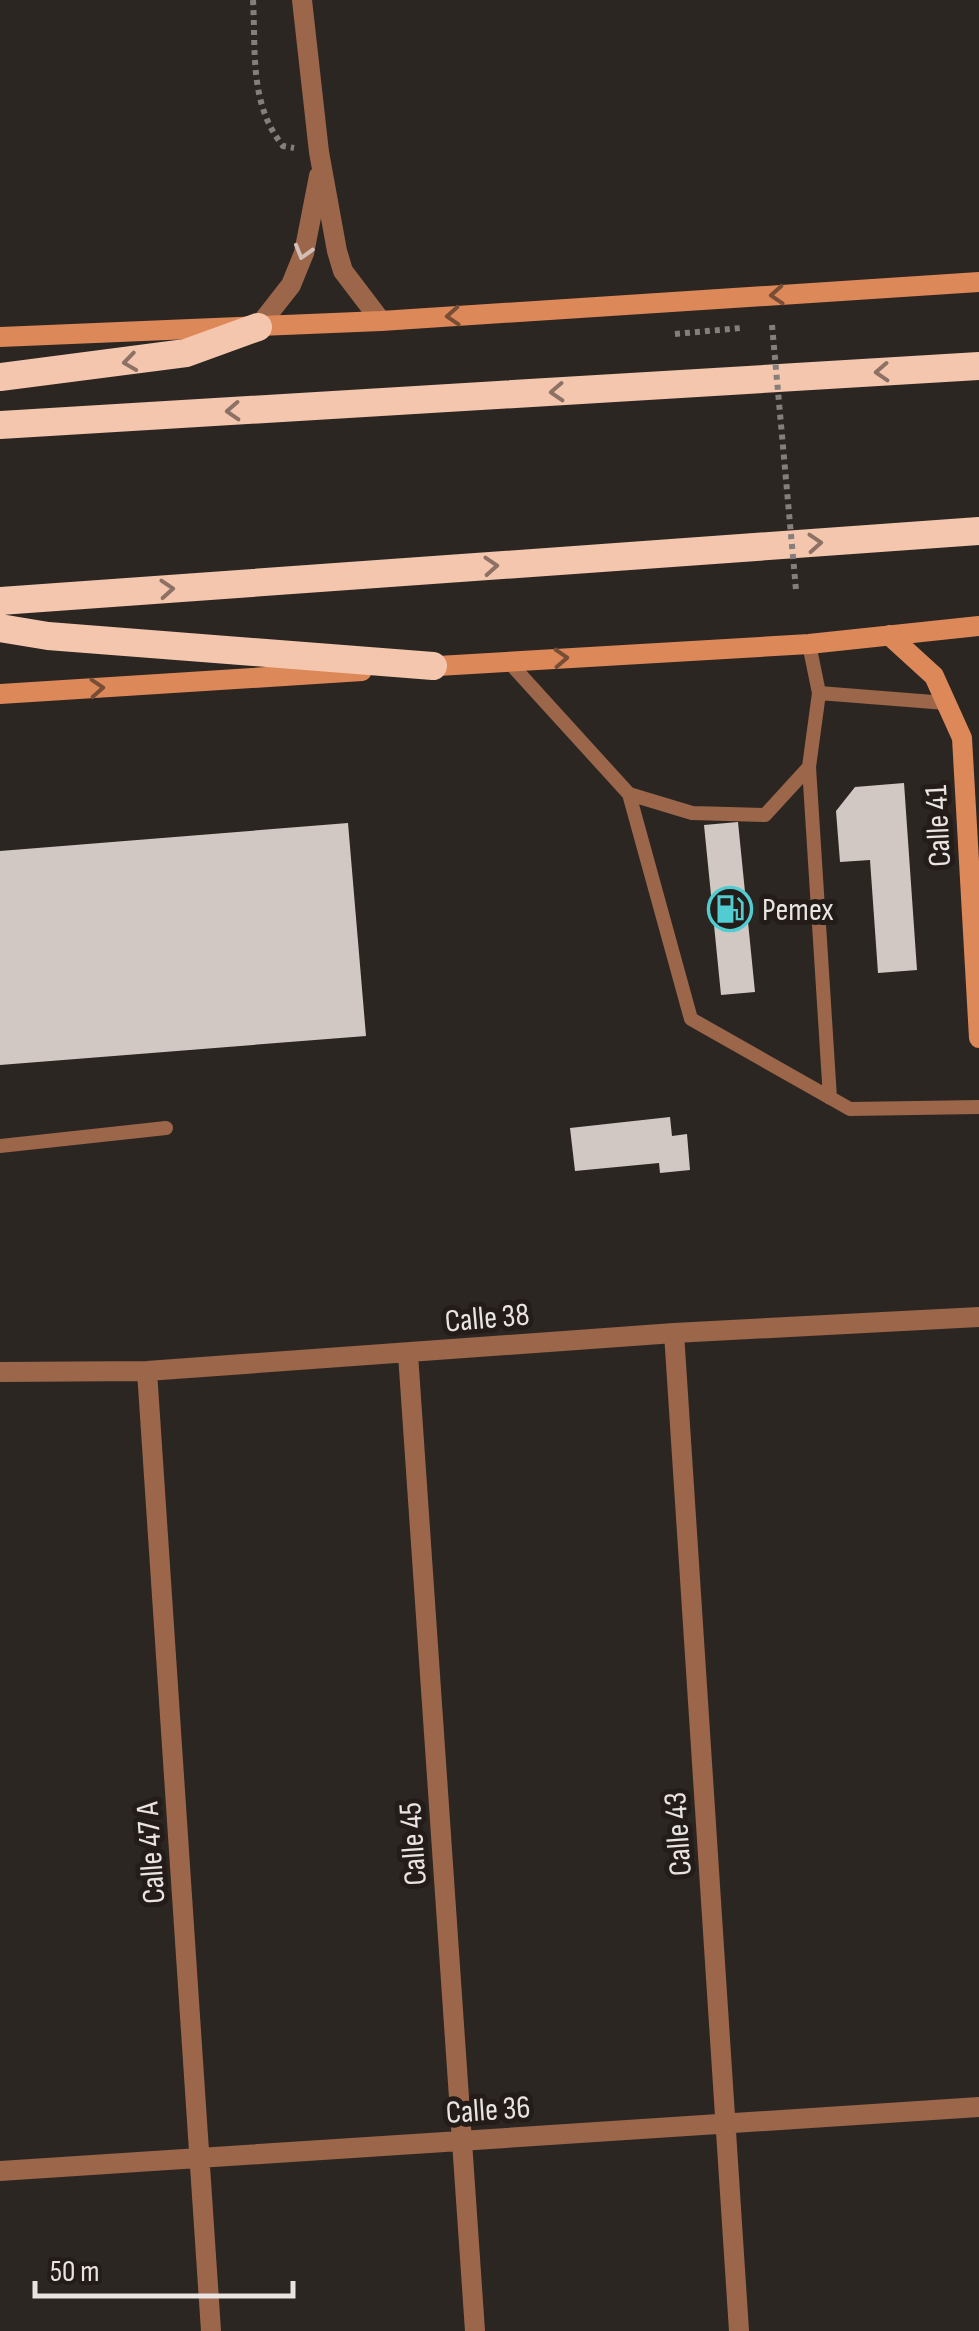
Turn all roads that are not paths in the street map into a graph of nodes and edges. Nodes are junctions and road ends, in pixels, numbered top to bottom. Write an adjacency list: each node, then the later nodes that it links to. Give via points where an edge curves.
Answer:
1 (302, 0): 2 (street)
2 (320, 158): 4 (street, via 343,271); 5 (street, one-way to 5, via 304,253 291,285)
3 (979, 282): 4 (main road, one-way to 4)
4 (382, 321): 5 (main road)
5 (258, 328): 6 (main road); 8 (highway, one-way to 8, via 186,353)
6 (0, 337)
7 (979, 366): 9 (highway, one-way to 9)
8 (0, 377)
9 (0, 425)
10 (979, 531): 11 (highway, one-way to 10)
11 (0, 601)
12 (979, 626): 14 (main road)
13 (0, 628): 17 (highway)
14 (890, 635): 15 (main road); 20 (main road, Calle 41, via 934,676)
15 (808, 644): 16 (main road, one-way to 15); 18 (lane)
16 (508, 662): 17 (main road); 22 (lane)
17 (433, 666): 19 (main road, one-way to 17)
18 (819, 693): 20 (lane); 21 (lane)
19 (0, 694)
20 (946, 703): 23 (main road, Calle 41, via 962,738)
21 (809, 767): 22 (lane, via 766,814 692,814); 24 (lane)
22 (629, 794): 24 (lane, via 691,1019)
23 (979, 1038)
24 (830, 1098): 25 (lane, via 850,1109)
25 (979, 1108)
26 (166, 1128): 27 (lane)
27 (0, 1146)
28 (979, 1318): 29 (street, Calle 38)
29 (674, 1332): 30 (street, Calle 38); 34 (street, Calle 43)
30 (408, 1354): 31 (street, Calle 38); 35 (street, Calle 45)
31 (147, 1371): 32 (street, Calle 38); 36 (street, Calle 47 A)
32 (0, 1372)
33 (979, 2107): 34 (street, Calle 36)
34 (726, 2124): 35 (street, Calle 36); 40 (street, Calle 43)
35 (463, 2141): 36 (street, Calle 36); 39 (street, Calle 45)
36 (201, 2158): 37 (street, Calle 36); 38 (street, Calle 47 A)
37 (0, 2171)
38 (211, 2331)
39 (474, 2331)
40 (739, 2331)

